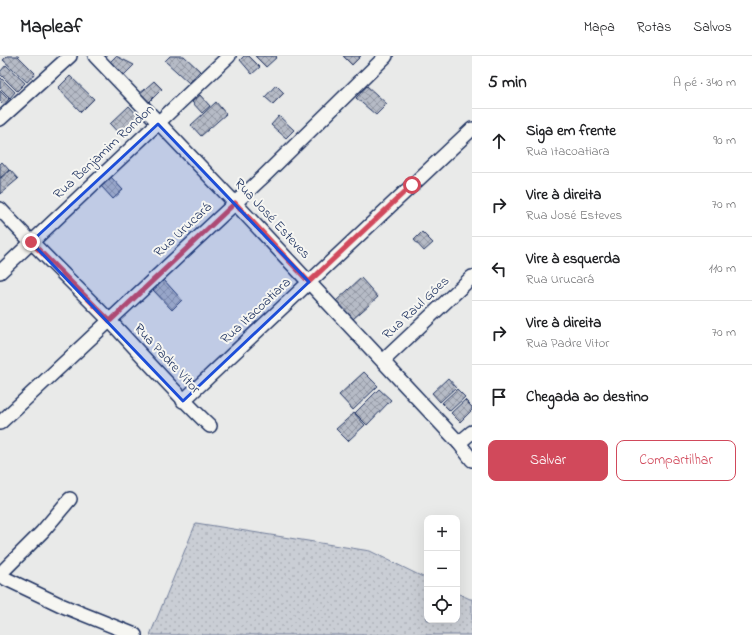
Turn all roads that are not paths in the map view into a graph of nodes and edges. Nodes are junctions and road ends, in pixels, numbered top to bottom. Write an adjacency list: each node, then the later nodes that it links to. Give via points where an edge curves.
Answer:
1 (70, 56): 5 (street)
2 (95, 56): 6 (street, Rua José Esteves)
3 (229, 56): 6 (street, Rua Benjamim Rondon)
4 (386, 56): 8 (street, Rua Urucará)
5 (0, 119)
6 (158, 124): 8 (street, Rua José Esteves); 10 (street, Rua Benjamim Rondon)
7 (472, 129): 13 (street, Rua Itacoatiara)
8 (235, 203): 13 (street, Rua José Esteves); 14 (street, Rua Urucará)
9 (0, 209): 10 (street, Rua Padre Vitor)
10 (31, 242): 11 (street, Rua Benjamim Rondon); 14 (street, Rua Padre Vitor)
11 (0, 272)
12 (472, 277): 15 (street, Rua Raul Góes)
13 (309, 282): 15 (street, Rua José Esteves); 16 (street, Rua Itacoatiara)
14 (110, 321): 16 (street, Rua Padre Vitor); 17 (street, Rua Urucará)
15 (383, 362): 20 (street, Rua José Esteves)
16 (183, 401): 18 (street, Rua Padre Vitor)
17 (0, 422)
18 (210, 426)
19 (472, 432): 20 (street)
20 (459, 443): 21 (street, Rua José Esteves)
21 (472, 460)
22 (70, 499): 23 (street)
23 (0, 575): 24 (street, via 63,606)
24 (135, 635)

